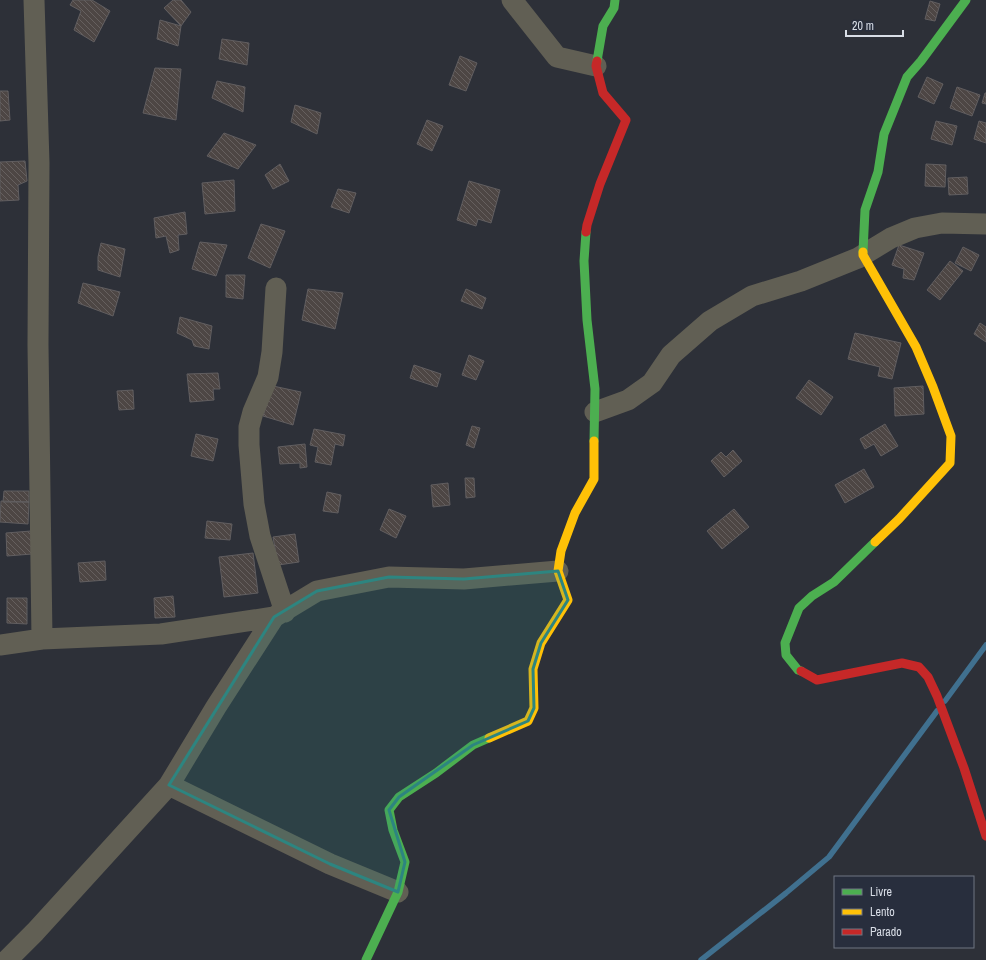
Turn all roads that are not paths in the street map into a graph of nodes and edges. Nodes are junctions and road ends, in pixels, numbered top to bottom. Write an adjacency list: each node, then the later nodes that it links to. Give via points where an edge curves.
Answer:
1 (34, 0): 12 (street, via 39,163 38,361)
2 (512, 0): 5 (street, via 557,57)
3 (615, 0): 5 (street, via 614,8 603,26)
4 (966, 0): 7 (street, via 907,77 892,112 884,134 878,172 865,210)
5 (596, 66): 9 (street, via 603,94 626,120 600,184 587,225 584,261 587,320 596,389)
6 (986, 224): 7 (street, via 942,223 915,228 890,238)
7 (863, 255): 9 (street, via 801,281 752,296 710,321 671,355 652,383 628,400); 15 (street, via 916,347 933,387 951,436 950,463 899,519 834,582 799,608 785,643 786,655 798,670 817,680 902,663 919,667 928,677 937,696)
8 (276, 288): 11 (street, via 269,370 249,427 254,504)
9 (595, 412): 10 (street, via 594,479 575,513 561,551)
10 (558, 571): 11 (street, via 464,579 388,577 316,591); 16 (street, via 568,600 541,643 533,669 534,708 528,721 473,745 399,797 389,810 393,830 406,862)
11 (279, 614): 12 (street, via 161,634); 14 (street, via 216,706)
12 (42, 639): 13 (street)
13 (0, 645)
14 (169, 784): 16 (street, via 330,864); 17 (street)
15 (986, 836)
16 (398, 892): 18 (street)
17 (7, 960)
18 (366, 960)

